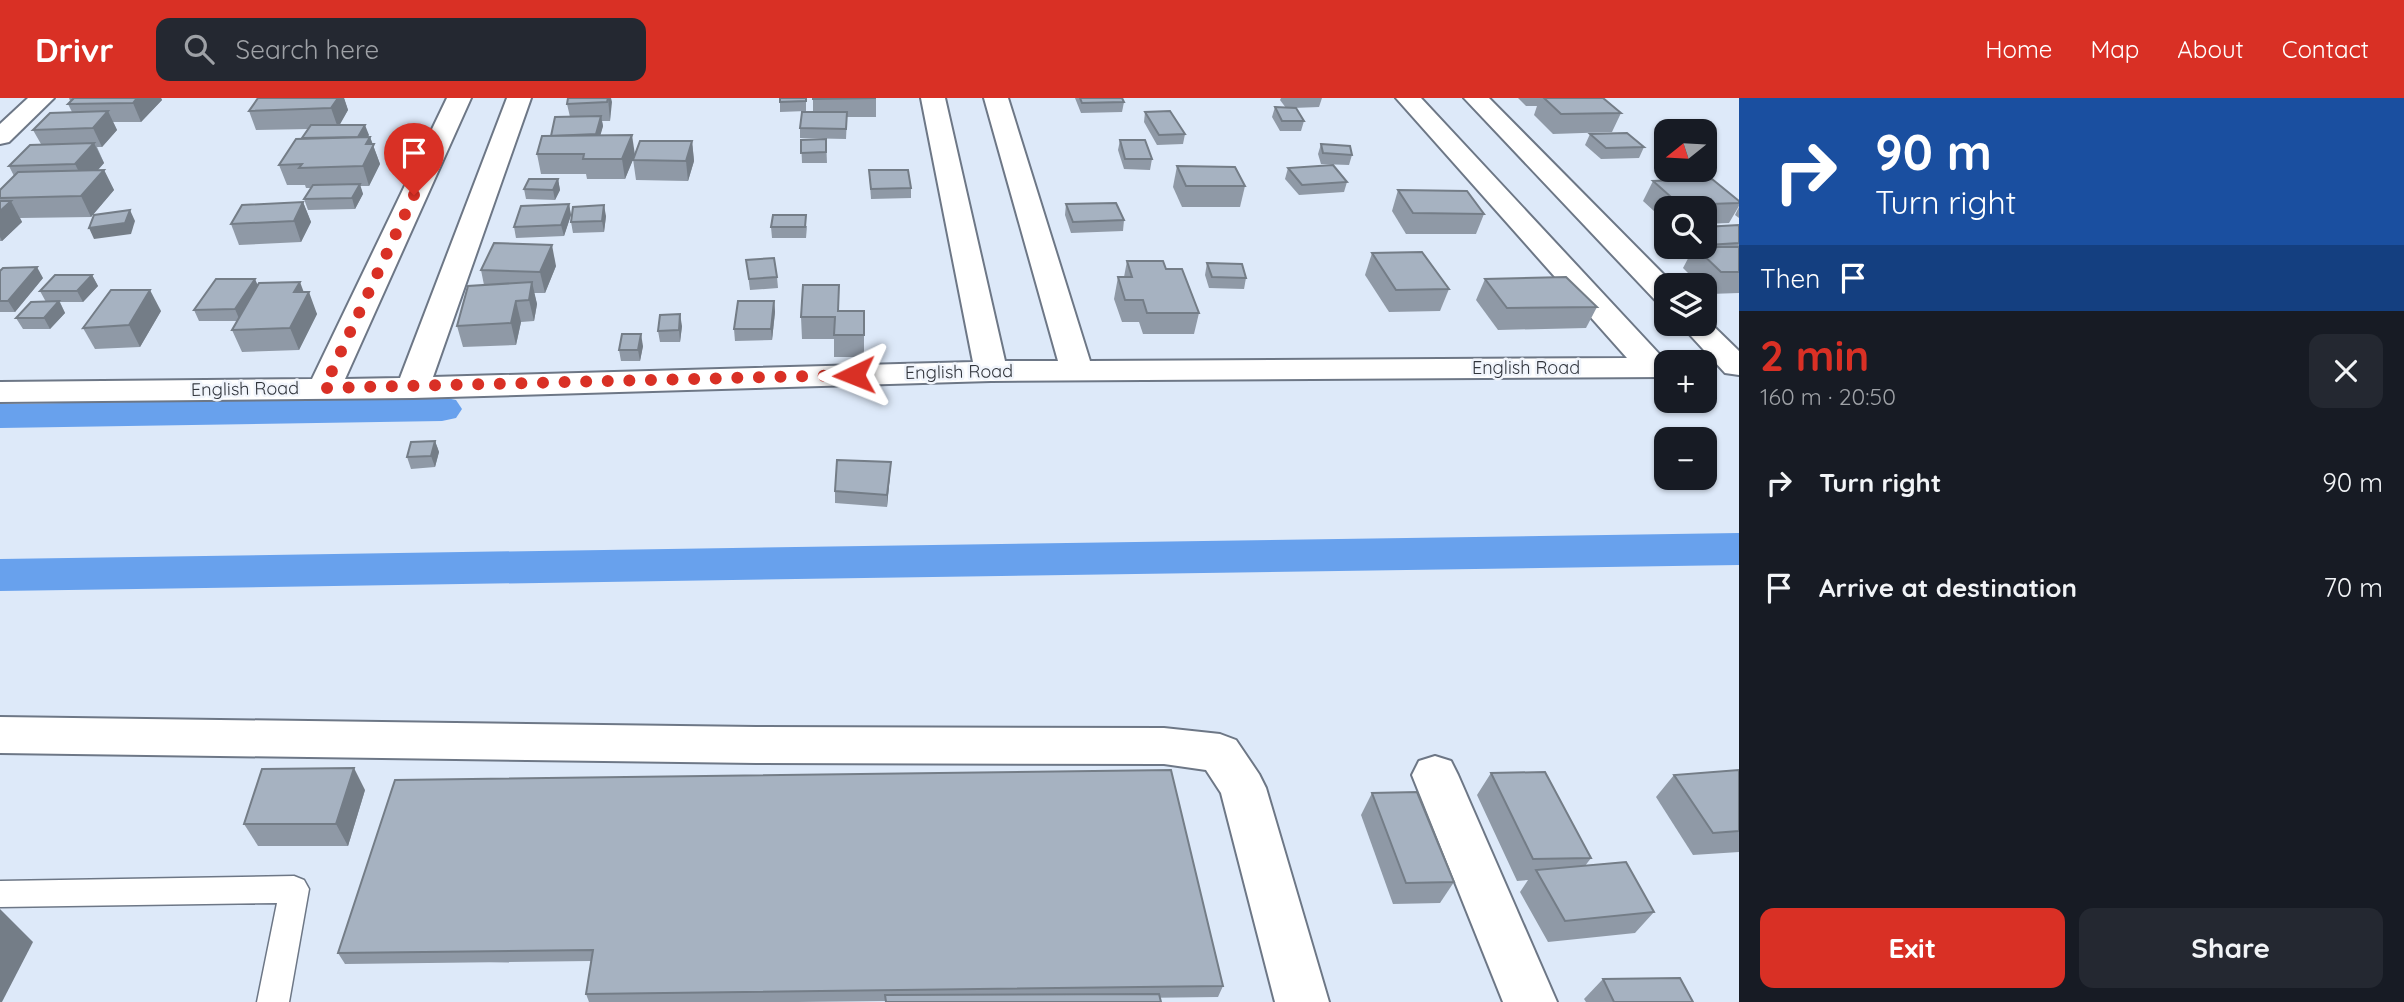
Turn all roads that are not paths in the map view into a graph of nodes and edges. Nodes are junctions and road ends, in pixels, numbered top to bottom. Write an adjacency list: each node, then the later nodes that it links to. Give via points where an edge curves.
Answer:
1 (42, 98): 8 (street)
2 (459, 98): 16 (street)
3 (519, 98): 17 (street)
4 (933, 98): 14 (street)
5 (996, 98): 15 (street)
6 (1408, 98): 11 (street)
7 (1476, 98): 9 (street)
8 (0, 137)
9 (1654, 282)
10 (1704, 336): 12 (street)
11 (1654, 361)
12 (1726, 366)
13 (1654, 367): 15 (street, English Road)
14 (991, 371): 15 (street, English Road); 17 (street, English Road)
15 (1077, 371)
16 (324, 388): 17 (street, English Road); 18 (street, English Road)
17 (413, 388)
18 (0, 392)
19 (0, 734): 23 (street, via 1164,746 1220,753 1244,788)
20 (1435, 775): 24 (street)
21 (0, 894): 22 (lane, via 294,889)
22 (273, 1002)
23 (1302, 1002)
24 (1530, 1002)

